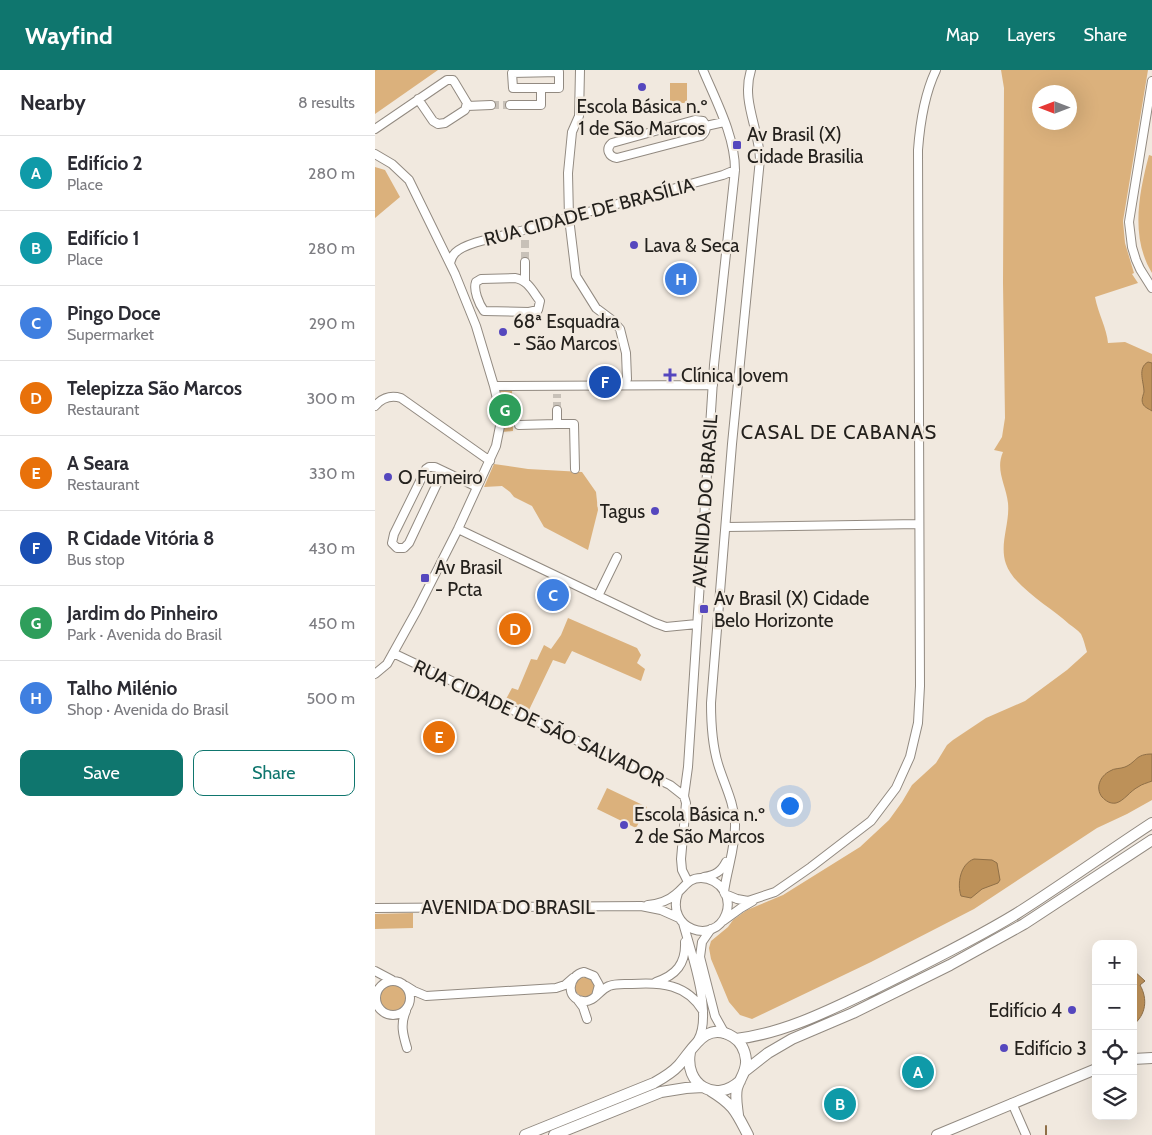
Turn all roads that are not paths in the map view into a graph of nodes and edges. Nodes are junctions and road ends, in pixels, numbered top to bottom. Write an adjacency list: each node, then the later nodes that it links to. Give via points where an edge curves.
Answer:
1 (580, 70): 16 (street, via 579,116 572,132)
2 (703, 70): 11 (street, AVENIDA DO BRASIL)
3 (751, 70): 35 (street, via 748,98 760,159)
4 (935, 70): 34 (street, via 922,113 918,150)
5 (1152, 81): 22 (street, via 1129,222 1136,260)
6 (541, 88): 6 (street, via 513,88 512,73 559,72 559,88); 9 (street, via 541,105)
7 (418, 99): 10 (street, via 438,124 458,115); 10 (street, via 450,80 467,100); 13 (street)
8 (491, 105): 10 (street)
9 (510, 105)
10 (467, 106)
11 (724, 122): 12 (street); 15 (street, AVENIDA DO BRASIL)
12 (706, 126): 12 (street, via 703,121 695,120 612,143 609,152 617,158 673,144 701,136)
13 (375, 129)
14 (375, 154): 20 (street, via 409,180)
15 (735, 170): 16 (street, RUA CIDADE DE BRASÍLIA); 25 (street, AVENIDA DO BRASIL)
16 (569, 218): 17 (street, RUA CIDADE DE BRASÍLIA); 23 (street, via 577,276 596,308 620,329 625,344 627,379)
17 (524, 231): 18 (street); 20 (street, RUA CIDADE DE BRASÍLIA, via 460,249 454,253)
18 (525, 240)
19 (525, 262): 21 (street)
20 (450, 263): 24 (street, via 476,326)
21 (525, 281): 21 (street, via 515,278 478,280 474,287 481,308 491,312 538,310 540,301)
22 (1152, 288)
23 (623, 385): 24 (street, via 557,390); 25 (street)
24 (494, 386): 30 (street, via 500,426)
25 (713, 386): 39 (street, AVENIDA DO BRASIL)
26 (375, 406): 30 (street, via 383,399 401,398)
27 (557, 410): 28 (street)
28 (557, 424): 29 (street); 31 (street, via 574,424)
29 (519, 425)
30 (490, 460): 33 (street)
31 (575, 469)
32 (443, 471): 32 (street, via 432,466 424,472 394,534 392,542 397,548 404,548 409,543); 33 (street)
33 (477, 487): 36 (street)
34 (919, 524): 35 (street); 50 (street, via 919,706 915,739 905,772 888,801 863,828 783,887)
35 (726, 528): 45 (street, via 711,715 714,748 734,816)
36 (458, 529): 38 (street); 40 (street)
37 (617, 557): 38 (street)
38 (598, 596): 39 (street, via 666,627)
39 (697, 624): 42 (street, AVENIDA DO BRASIL, via 688,767)
40 (393, 653): 41 (street, via 387,664); 42 (street, RUA CIDADE DE SÃO SALVADOR, via 674,788)
41 (375, 674)
42 (683, 796): 47 (street, AVENIDA DO BRASIL, via 686,803 682,865)
43 (1152, 823): 74 (main road, via 1016,914 944,955 784,1029)
44 (1152, 840): 80 (main road, via 1023,924 950,966 792,1039 768,1052)
45 (731, 854): 46 (street, via 719,872); 49 (street)
46 (700, 878): 47 (street); 49 (street, via 717,883)
47 (688, 882): 48 (street, AVENIDA DO BRASIL)
48 (678, 893): 51 (street, AVENIDA DO BRASIL, via 663,902); 53 (street, via 675,906)
49 (725, 893): 50 (street, via 742,901); 54 (street, via 727,910)
50 (759, 899): 54 (street, via 736,910)
51 (641, 906): 52 (street, AVENIDA DO BRASIL); 53 (street, AVENIDA DO BRASIL, via 661,910)
52 (375, 908)
53 (682, 924): 55 (street, via 696,930); 60 (street, via 685,948 682,964 671,976); 70 (street)
54 (719, 924): 55 (street)
55 (711, 929): 73 (street, via 702,942 700,957 715,1016)
56 (375, 972): 59 (street); 64 (street)
57 (594, 976): 58 (street, via 584,972); 61 (street); 66 (street, via 599,985)
58 (574, 977): 63 (street); 67 (street, via 570,987)
59 (394, 981): 62 (street); 64 (street, via 383,984)
60 (656, 982): 61 (street); 70 (street, via 685,992)
61 (615, 984): 66 (street)
62 (406, 986): 65 (street); 68 (street, via 410,993)
63 (556, 988): 65 (street); 67 (street)
64 (376, 994): 71 (street, via 377,1003)
65 (426, 996): 68 (street)
66 (595, 997): 67 (street, via 585,1001); 67 (street, via 586,1018 583,1007)
67 (575, 998)
68 (408, 1007): 71 (street, via 396,1015); 72 (street)
69 (375, 1010): 71 (street)
70 (703, 1011): 75 (street, via 702,1032)
71 (386, 1014): 72 (street)
72 (402, 1030): 76 (street)
73 (725, 1034): 74 (main road); 75 (main road, via 710,1034)
74 (736, 1039): 80 (main road, via 745,1053)
75 (696, 1043): 81 (main road, via 690,1052 689,1068 692,1076); 84 (main road, via 679,1066 654,1083)
76 (407, 1048)
77 (1152, 1058): 78 (main road)
78 (1137, 1059)
79 (1092, 1071): 82 (main road)
80 (743, 1075): 81 (main road, via 726,1090); 83 (main road, via 737,1090)
81 (706, 1088): 83 (main road, via 726,1100); 85 (main road, via 661,1092)
82 (1012, 1103): 87 (main road); 88 (street)
83 (738, 1115): 86 (main road)
84 (525, 1135)
85 (554, 1135)
86 (748, 1135)
87 (937, 1135)
88 (1026, 1135)

